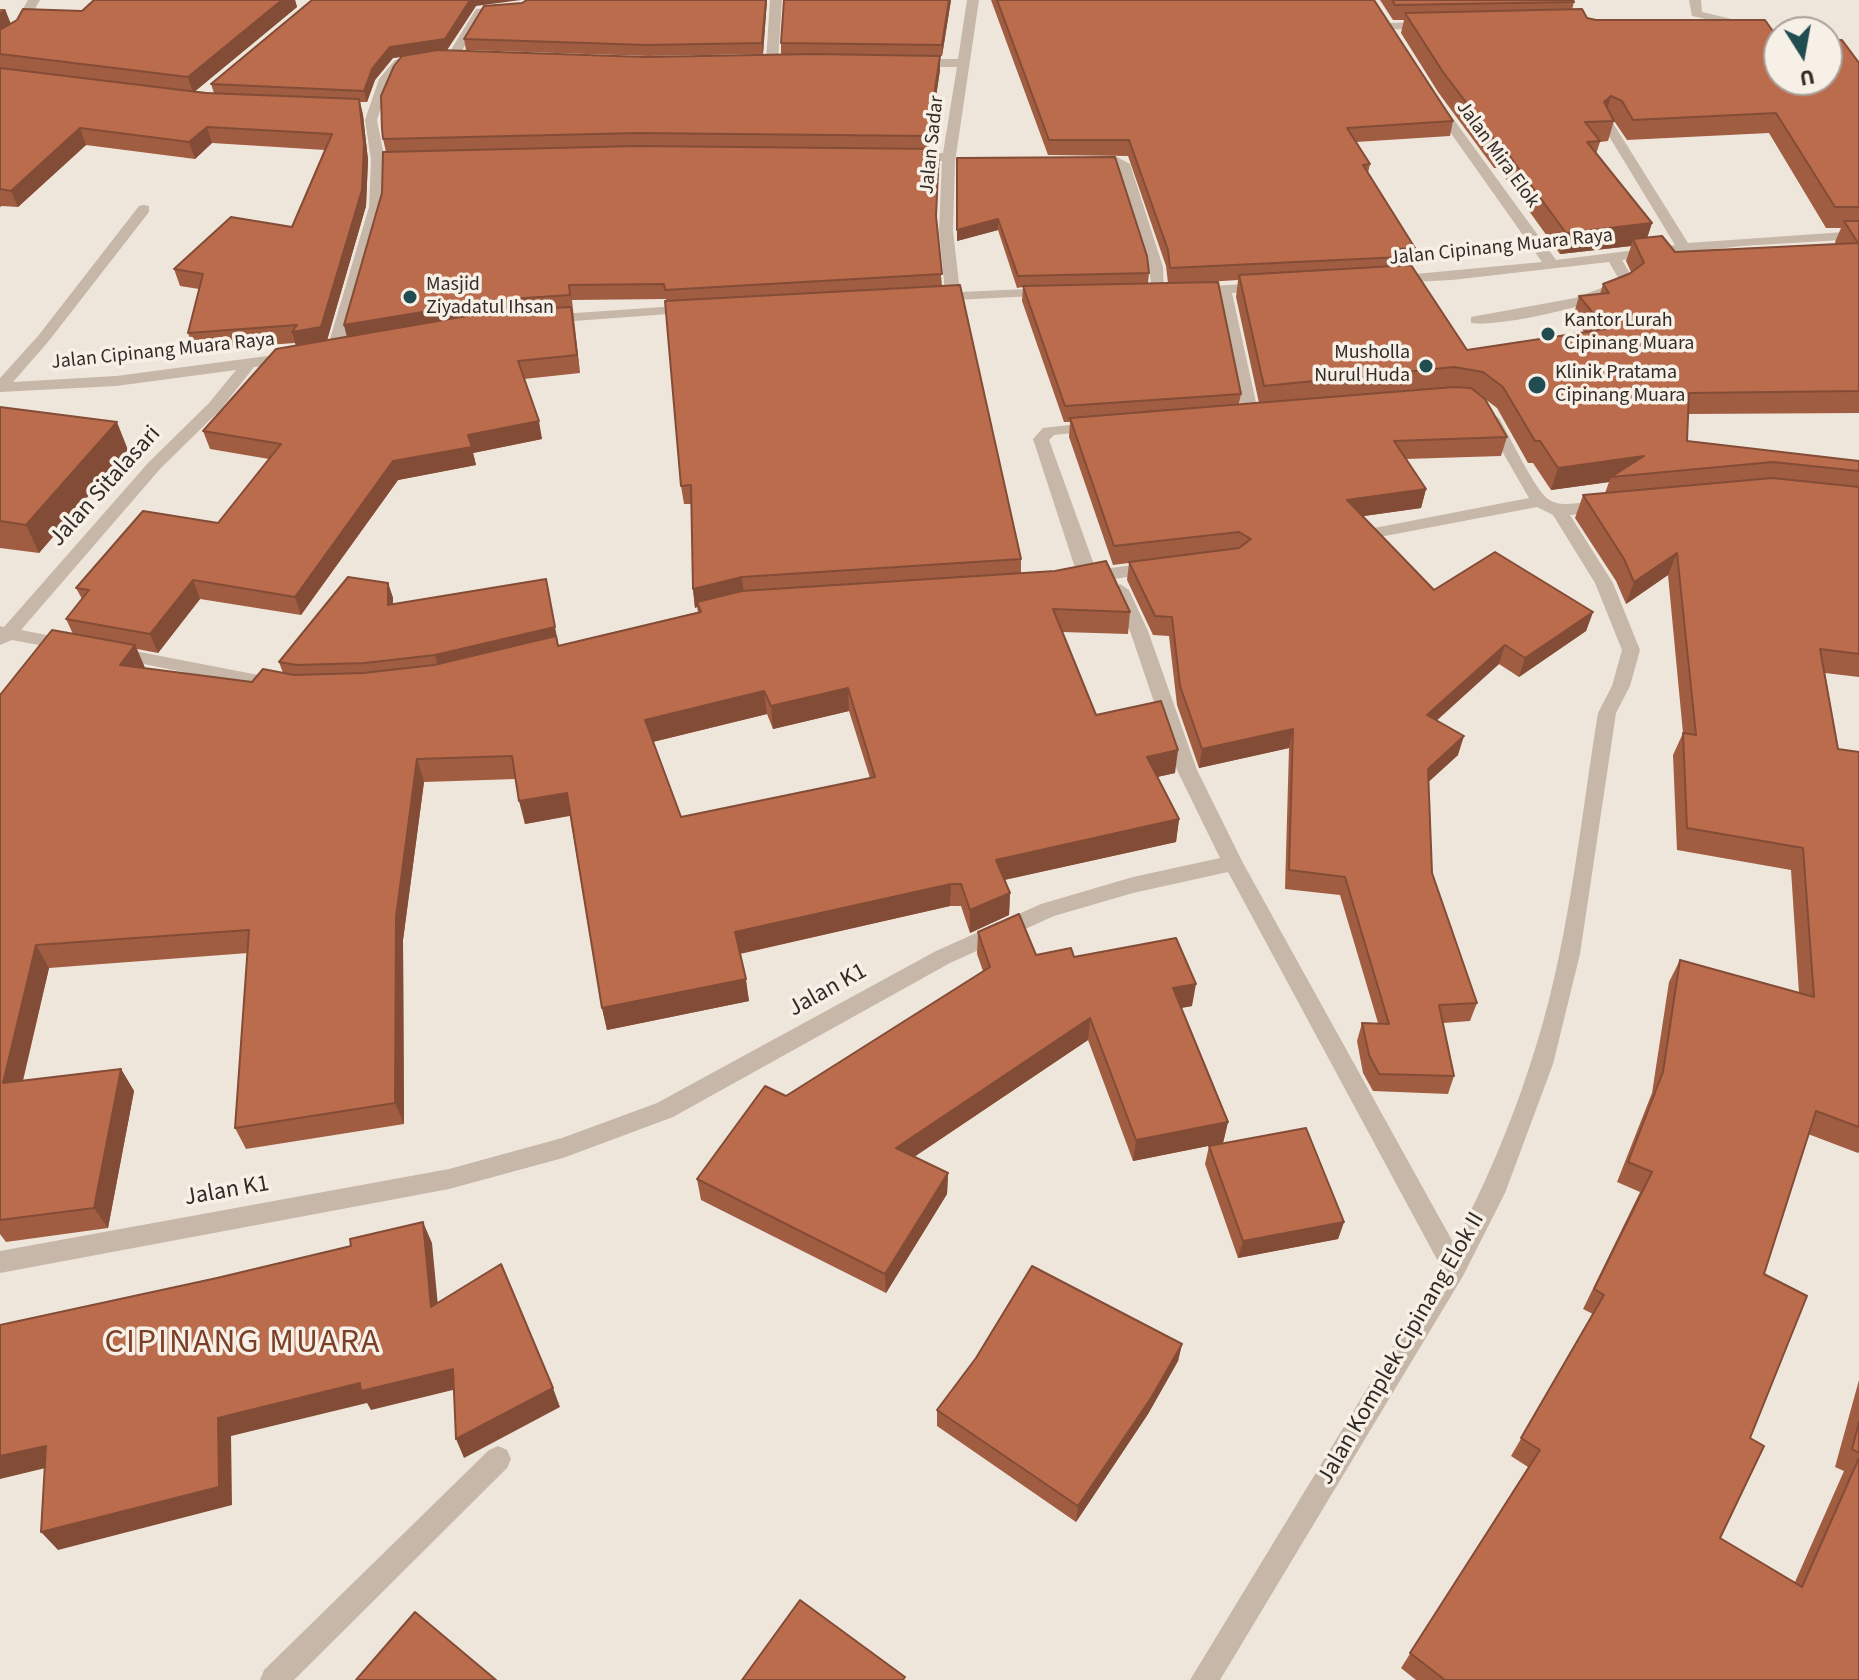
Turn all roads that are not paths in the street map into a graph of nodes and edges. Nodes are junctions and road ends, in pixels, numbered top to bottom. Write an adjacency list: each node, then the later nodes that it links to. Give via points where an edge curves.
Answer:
1 (34, 0): 9 (street, via 17,30)
2 (538, 0): 15 (street, via 522,8 480,11 447,57 399,63 383,82)
3 (776, 0): 10 (street, via 766,61)
4 (973, 0): 12 (street, Jalan Sadar)
5 (1695, 0): 8 (street, via 1696,14)
6 (1379, 13): 7 (street, via 1390,33)
7 (1448, 26)
8 (1763, 28)
9 (0, 43)
10 (786, 61)
11 (907, 63): 12 (street)
12 (963, 63): 18 (street, Jalan Sadar)
13 (1430, 95): 24 (street, Jalan Mira Elok)
14 (360, 109): 15 (street)
15 (375, 109): 34 (street, Jalan Cipinang Muara Raya, via 371,120 386,160 376,207 328,351)
16 (1607, 123): 22 (street)
17 (904, 156): 18 (street)
18 (953, 160): 29 (street, Jalan Sadar, via 946,231)
19 (1074, 162): 27 (street, via 1123,164 1156,267 1152,291)
20 (144, 209): 35 (street)
21 (1859, 235): 22 (street, Jalan Cipinang Muara Raya)
22 (1683, 247): 23 (street, Jalan Cipinang Muara Raya)
23 (1613, 256): 24 (street, Jalan Cipinang Muara Raya); 33 (street, via 1628,282 1618,290)
24 (1551, 264): 25 (street, Jalan Cipinang Muara Raya)
25 (1381, 281)
26 (1282, 286): 27 (street)
27 (1224, 290): 37 (street)
28 (1060, 292): 29 (street)
29 (953, 296): 30 (street)
30 (922, 297)
31 (702, 309): 32 (street)
32 (530, 320)
33 (1476, 320)
34 (248, 365): 35 (street, Jalan Cipinang Muara Raya, via 116,381); 46 (street, Jalan Sitalasari)
35 (0, 387)
36 (1480, 407): 40 (street, Jalan Komplek Cipinang Elok II)
37 (1251, 416)
38 (1118, 425): 44 (street, via 1049,431 1041,439)
39 (1622, 505): 40 (street)
40 (1549, 506): 41 (street); 50 (street, Jalan Komplek Cipinang Elok II, via 1604,583 1631,650 1607,713 1569,954 1542,1064 1493,1193)
41 (1369, 534)
42 (1174, 566): 43 (street)
43 (1112, 573): 44 (street); 48 (street, via 1139,631 1187,770)
44 (1089, 576): 45 (street)
45 (1065, 582)
46 (3, 636): 47 (street)
47 (302, 689)
48 (1233, 863): 49 (street, Jalan K1, via 1048,910 943,957 665,1110 563,1148 449,1179); 50 (street)
49 (0, 1262)
50 (1454, 1268): 52 (street, Jalan Komplek Cipinang Elok II)
51 (498, 1459): 53 (street)
52 (1213, 1676)
53 (274, 1680)

